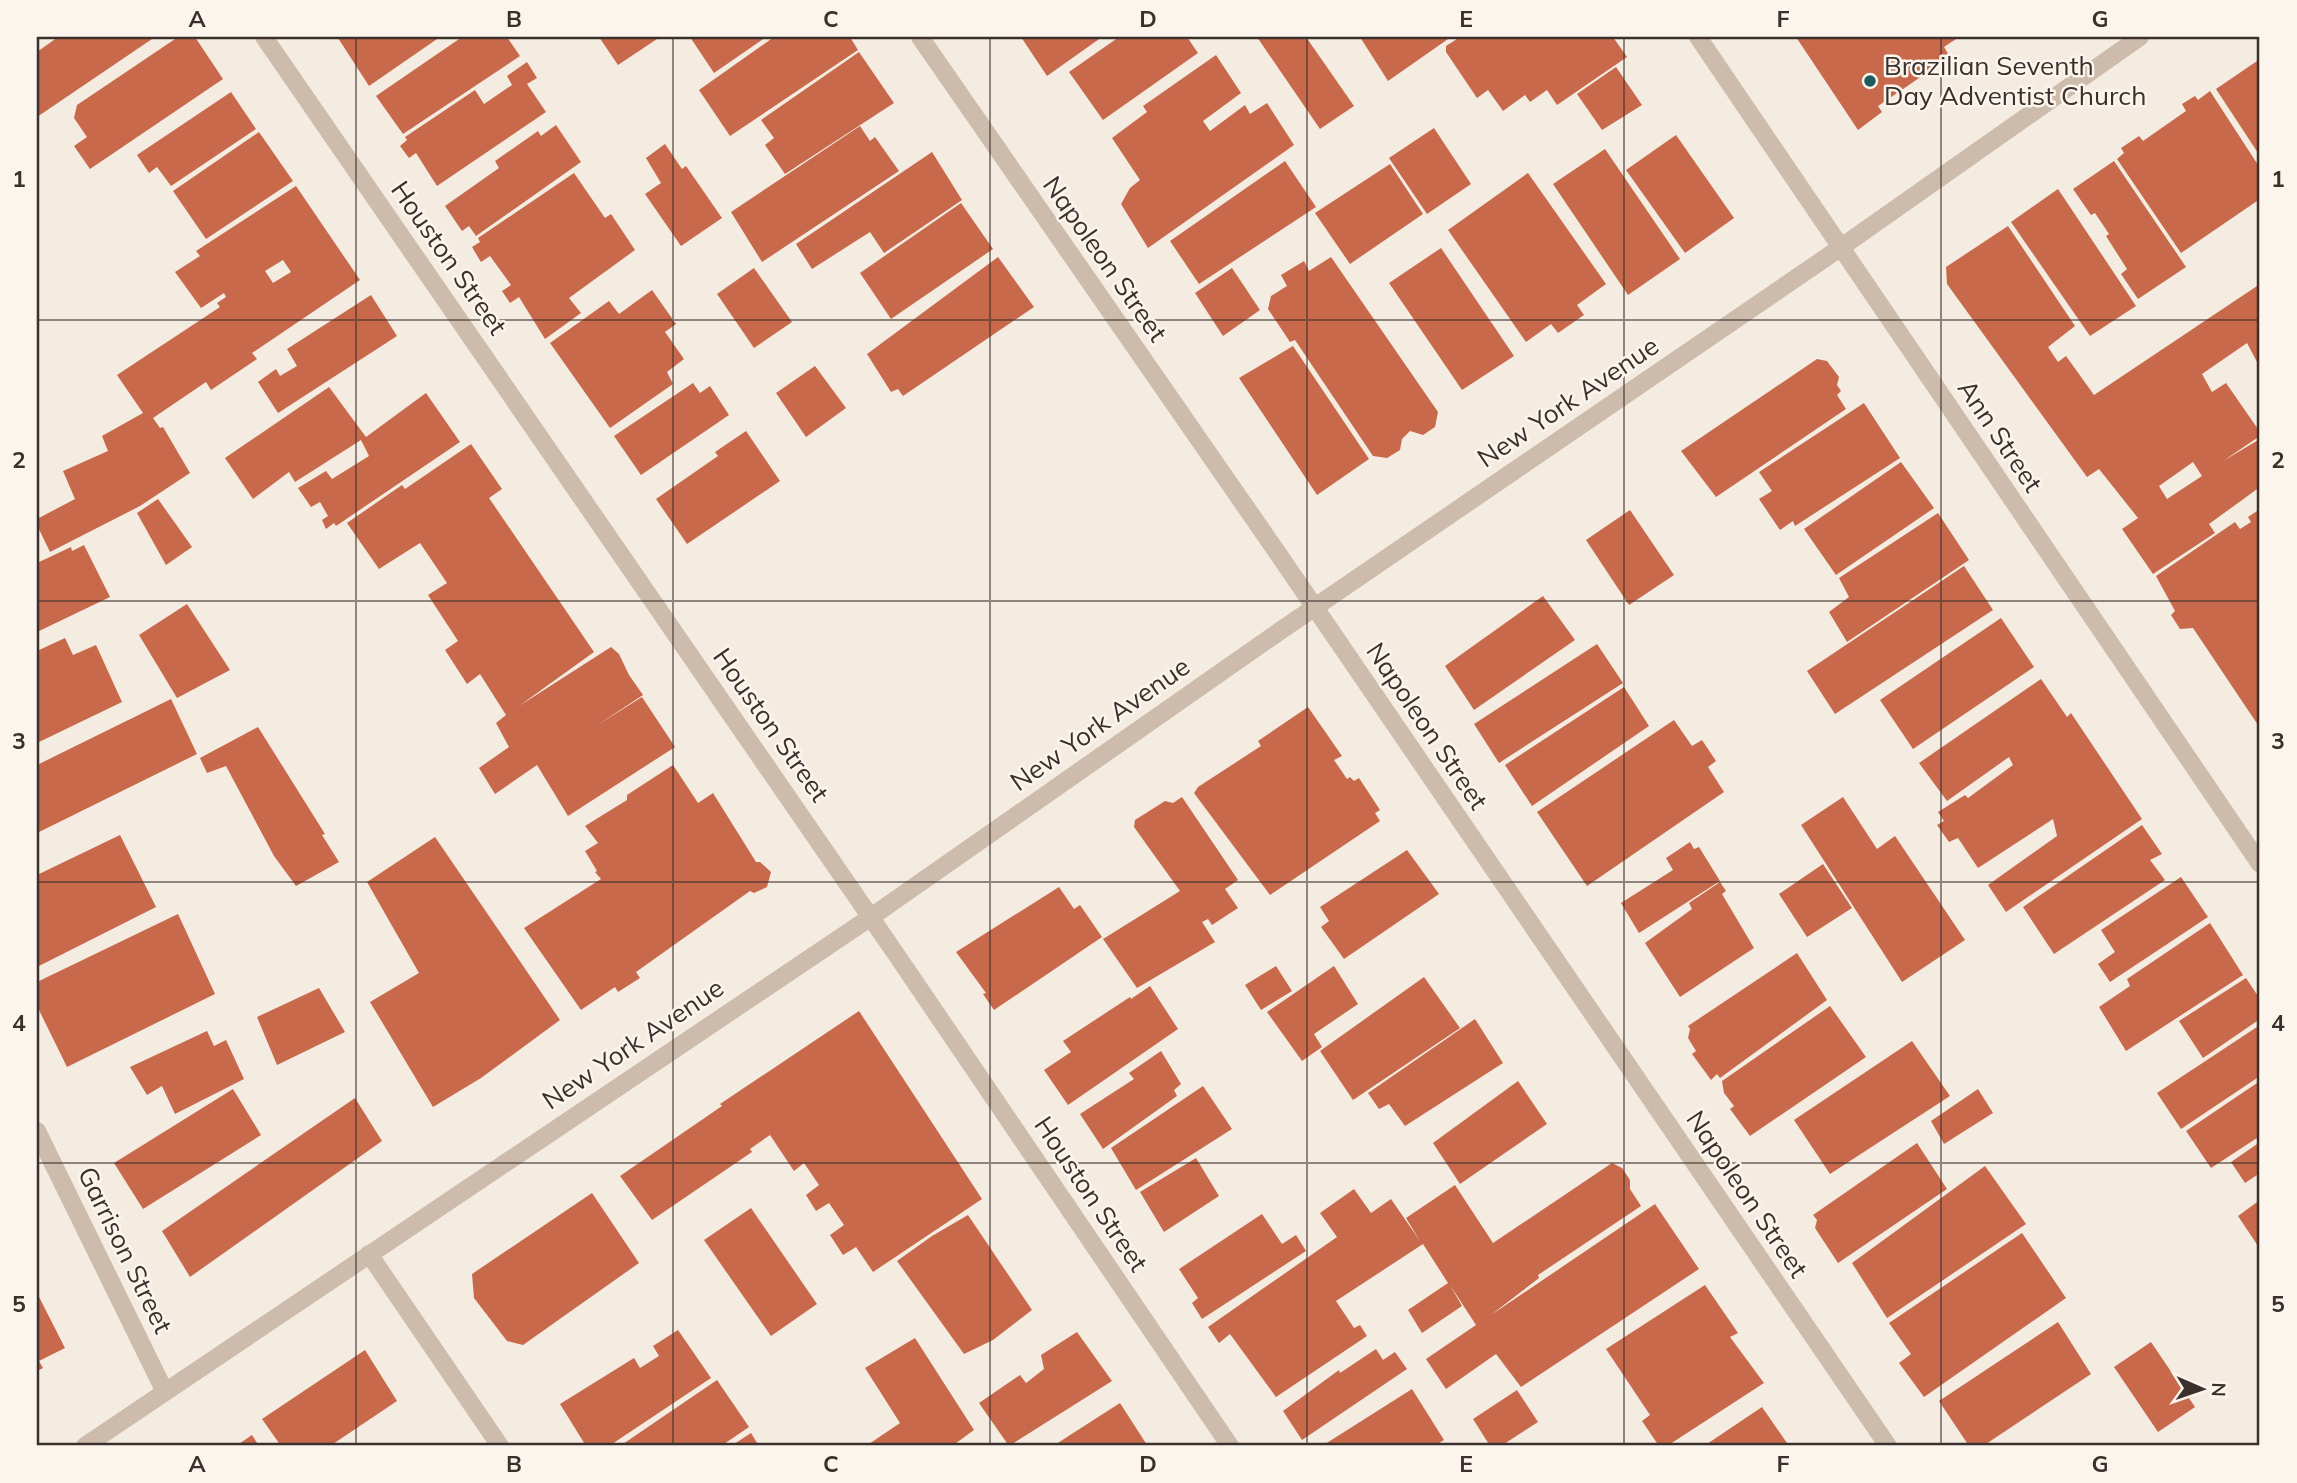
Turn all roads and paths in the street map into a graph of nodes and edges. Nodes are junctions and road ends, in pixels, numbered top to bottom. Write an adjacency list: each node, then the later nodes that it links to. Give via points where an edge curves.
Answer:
1 (264, 37): 8 (street, Houston Street)
2 (920, 37): 6 (street, Napoleon Street)
3 (1698, 37): 5 (street, Ann Street)
4 (2140, 37): 5 (street, New York Avenue)
5 (1840, 248): 6 (street, New York Avenue); 7 (street, Ann Street)
6 (1314, 607): 8 (street, New York Avenue); 15 (street, Napoleon Street)
7 (2260, 864)
8 (871, 916): 10 (street, New York Avenue); 14 (street, Houston Street)
9 (37, 1131): 11 (street, Garrison Street)
10 (369, 1254): 11 (street, New York Avenue); 13 (street)
11 (165, 1392): 12 (street, New York Avenue)
12 (85, 1446)
13 (500, 1446)
14 (1230, 1446)
15 (1888, 1446)

